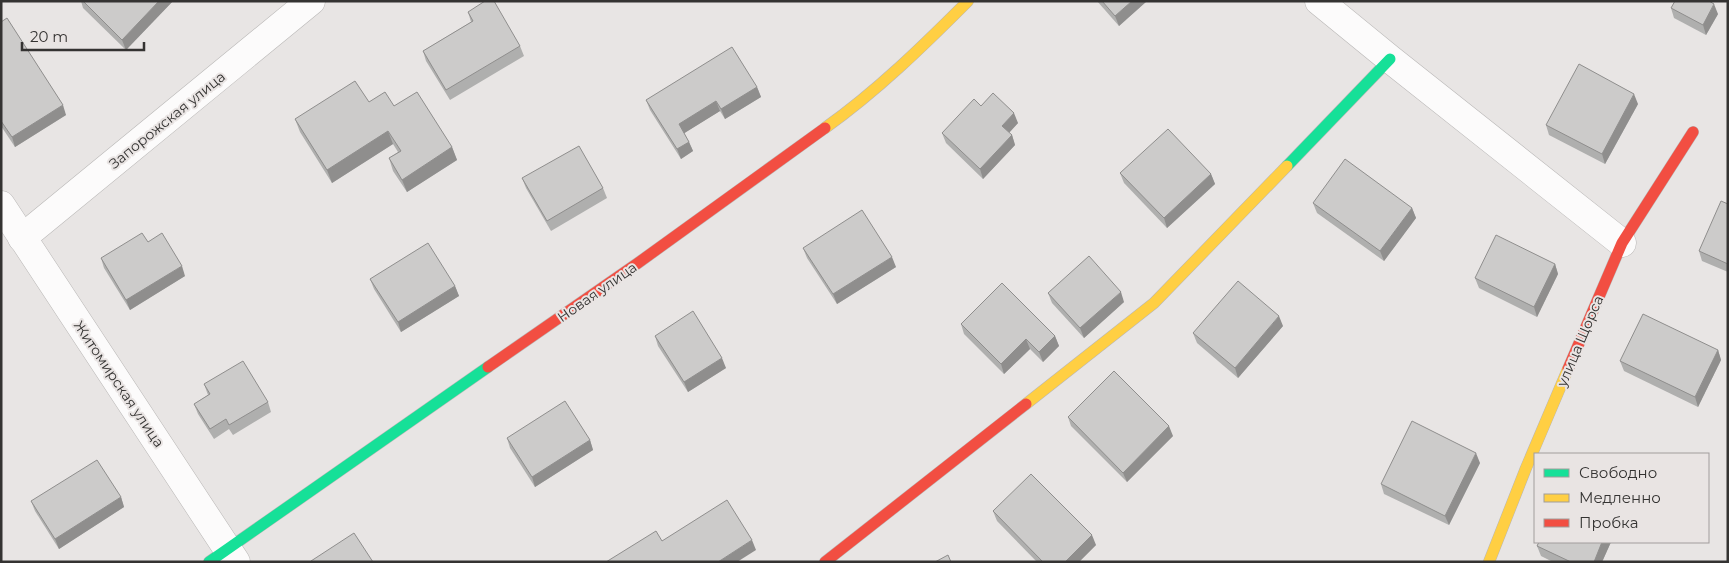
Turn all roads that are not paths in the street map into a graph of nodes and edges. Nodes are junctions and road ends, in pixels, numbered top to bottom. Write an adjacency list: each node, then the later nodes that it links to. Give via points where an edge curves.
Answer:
1 (311, 1): 7 (street, Запорожская улица)
2 (968, 1): 9 (street, Новая улица, via 923,46 835,120)
3 (1319, 1): 4 (street)
4 (1390, 59): 8 (street); 10 (street, via 1154,303)
5 (1693, 132): 8 (street, улица Щорса)
6 (1, 206): 7 (street, Житомирская улица)
7 (22, 238): 9 (street, Житомирская улица)
8 (1622, 243): 11 (street, улица Щорса)
9 (225, 558)
10 (825, 562)
11 (1489, 562)

